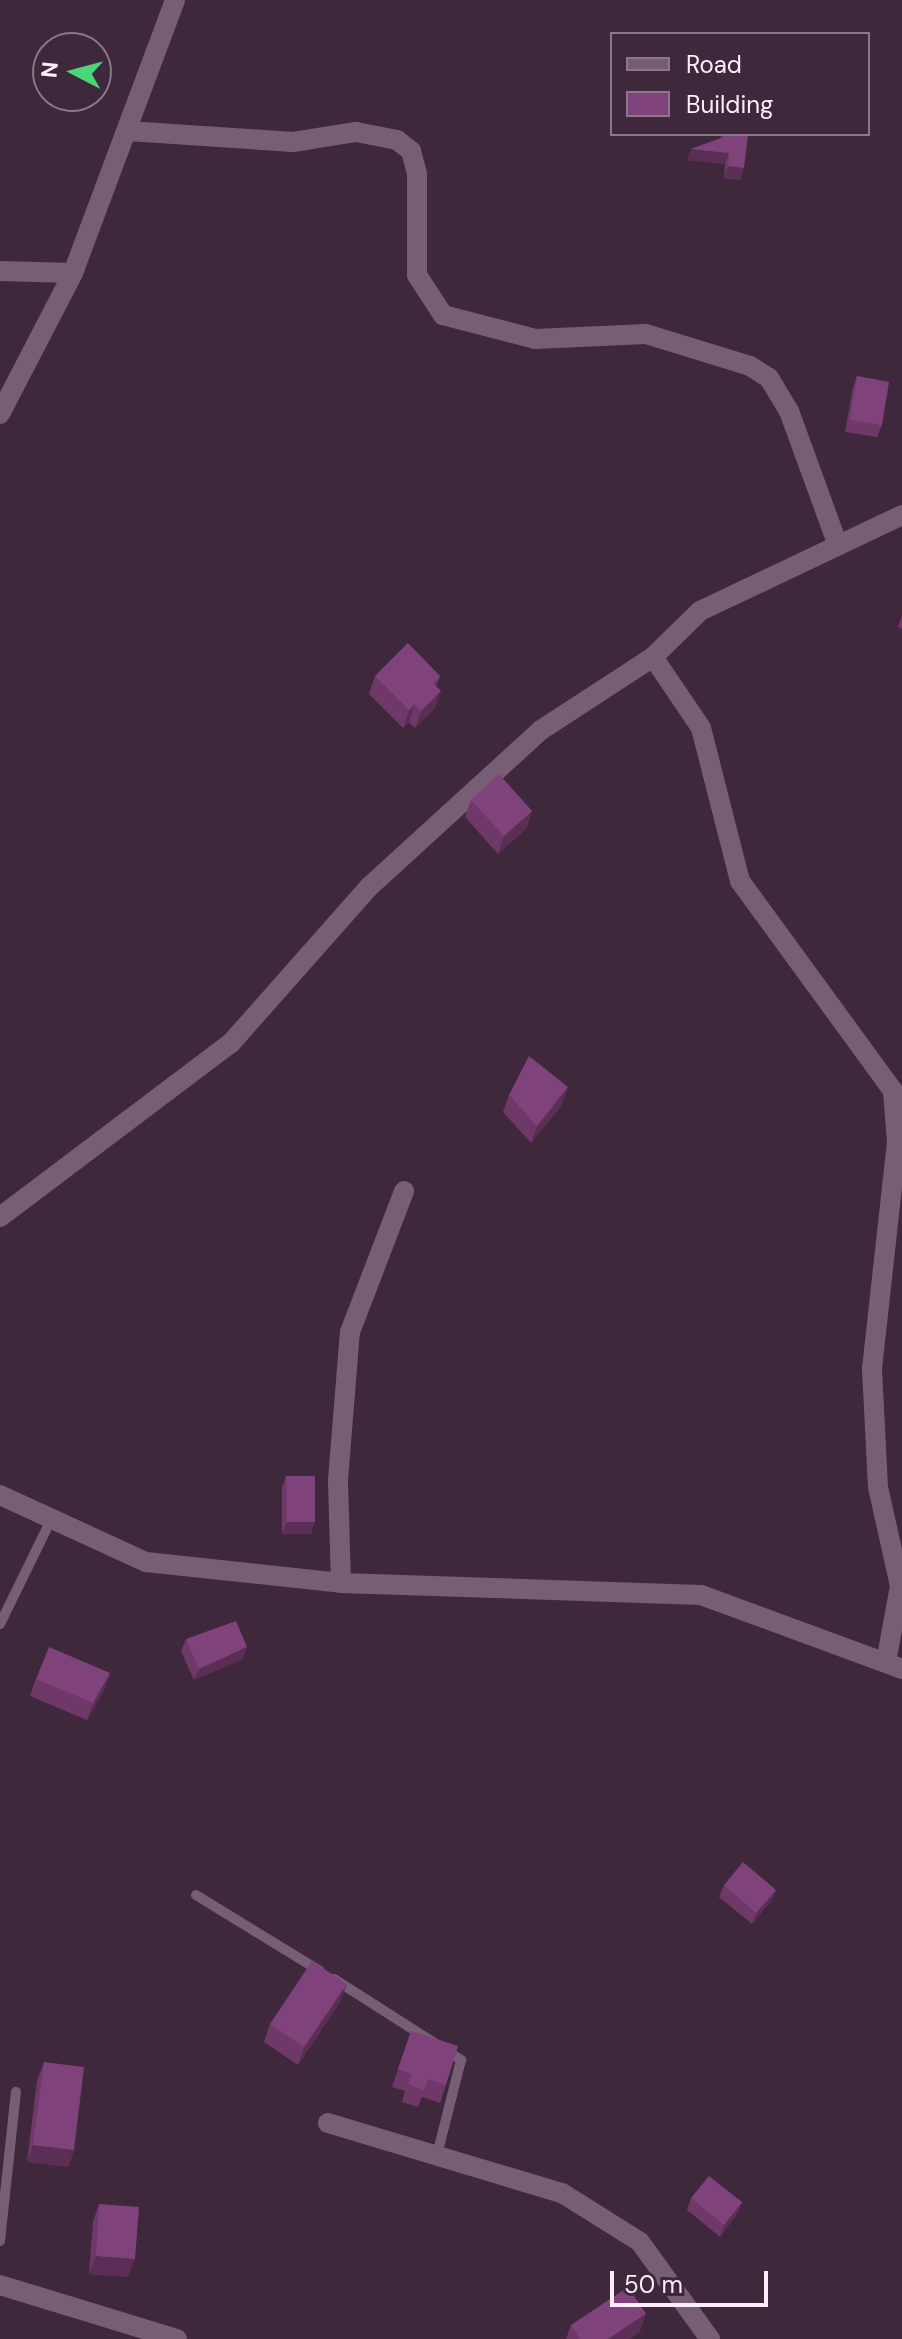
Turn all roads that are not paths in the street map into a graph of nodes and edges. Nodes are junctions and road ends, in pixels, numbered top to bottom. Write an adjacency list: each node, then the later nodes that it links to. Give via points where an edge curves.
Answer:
1 (175, 0): 2 (street)
2 (128, 131): 4 (street); 7 (street, via 293,142 356,132 397,140 411,151 417,174 417,275 443,315 535,339 646,334 750,366 769,378 789,411)
3 (0, 271): 4 (street)
4 (73, 273): 5 (street)
5 (0, 414)
6 (902, 515): 7 (street)
7 (837, 543): 8 (street, via 700,611)
8 (653, 657): 10 (street, via 541,730 369,887 231,1043); 15 (street, via 701,728 740,881 893,1091 897,1142 877,1278 871,1399 878,1487 900,1586)
9 (404, 1191): 13 (street, via 350,1332 338,1480)
10 (0, 1217)
11 (0, 1495): 12 (street)
12 (51, 1520): 13 (street, via 146,1562); 14 (lane)
13 (341, 1583): 15 (street, via 701,1595)
14 (0, 1624)
15 (894, 1665)
16 (196, 1895): 19 (lane, via 457,2055 462,2070)
17 (16, 2092): 20 (lane)
18 (328, 2123): 19 (street)
19 (438, 2151): 23 (street, via 562,2193 640,2242)
20 (0, 2241)
21 (0, 2285): 22 (street)
22 (177, 2339)
23 (710, 2339)

